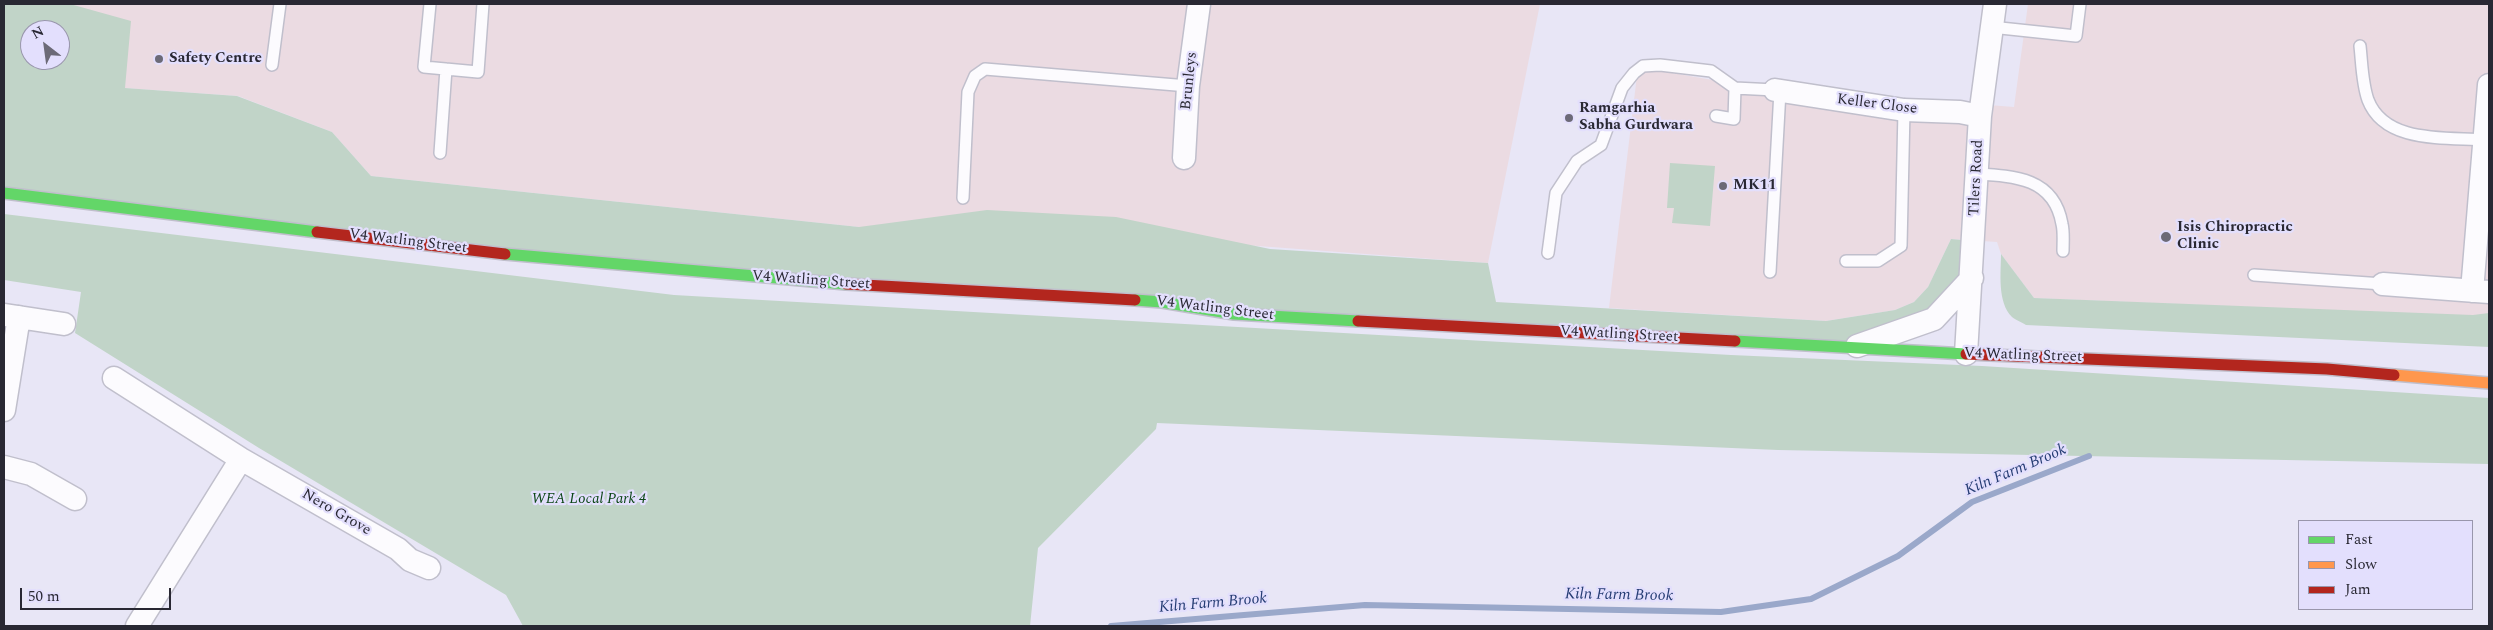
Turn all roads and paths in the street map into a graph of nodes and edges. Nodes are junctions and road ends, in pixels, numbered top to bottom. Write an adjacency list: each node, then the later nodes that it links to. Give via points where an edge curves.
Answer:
1 (280, 4): 9 (lane)
2 (430, 4): 10 (lane, via 424,67)
3 (483, 4): 10 (lane, via 478,72)
4 (1198, 4): 12 (street, Brunleys)
5 (1995, 4): 7 (street, Tilers Road)
6 (2080, 4): 7 (lane, via 2076,36)
7 (1991, 27): 17 (street, Tilers Road)
8 (2360, 46): 18 (lane, via 2363,84 2369,102 2380,118 2398,131)
9 (272, 65)
10 (446, 69): 19 (lane)
11 (2489, 85): 18 (street)
12 (1188, 86): 20 (street, Brunleys); 23 (lane, via 985,69 975,76 968,92)
13 (1736, 88): 14 (lane); 16 (lane, via 1734,119); 25 (lane, via 1712,71 1660,65 1644,66 1634,73 1622,88 1600,145 1577,162 1556,193)
14 (1778, 91): 15 (street, Keller Close); 27 (lane)
15 (1904, 110): 17 (street, Keller Close); 26 (lane, via 1901,246 1878,261)
16 (1716, 116)
17 (1980, 116): 21 (street, Tilers Road)
18 (2485, 140): 31 (street)
19 (440, 153)
20 (1184, 158)
21 (1977, 174): 24 (lane, via 2025,179 2043,188 2062,224); 29 (street, Tilers Road)
22 (4, 193): 34 (street, V4 Watling Street, via 446,248 806,282 1162,302 1234,314)
23 (963, 198)
24 (2063, 251)
25 (1548, 253)
26 (1846, 261)
27 (1770, 272)
28 (2254, 275): 30 (lane)
29 (1972, 278): 34 (street, via 1934,319); 35 (street, Tilers Road)
30 (2383, 284): 31 (street)
31 (2481, 291)
32 (11, 316): 33 (street); 38 (street)
33 (64, 324)
34 (1854, 347): 35 (street, V4 Watling Street)
35 (1966, 354): 37 (street, V4 Watling Street, via 2327,369)
36 (114, 378): 39 (street, Nero Grove)
37 (2489, 383)
38 (4, 410)
39 (241, 459): 42 (street, Nero Grove, via 410,560); 43 (street)
40 (4, 467): 41 (street, via 31,474)
41 (75, 499)
42 (429, 568)
43 (137, 626)

